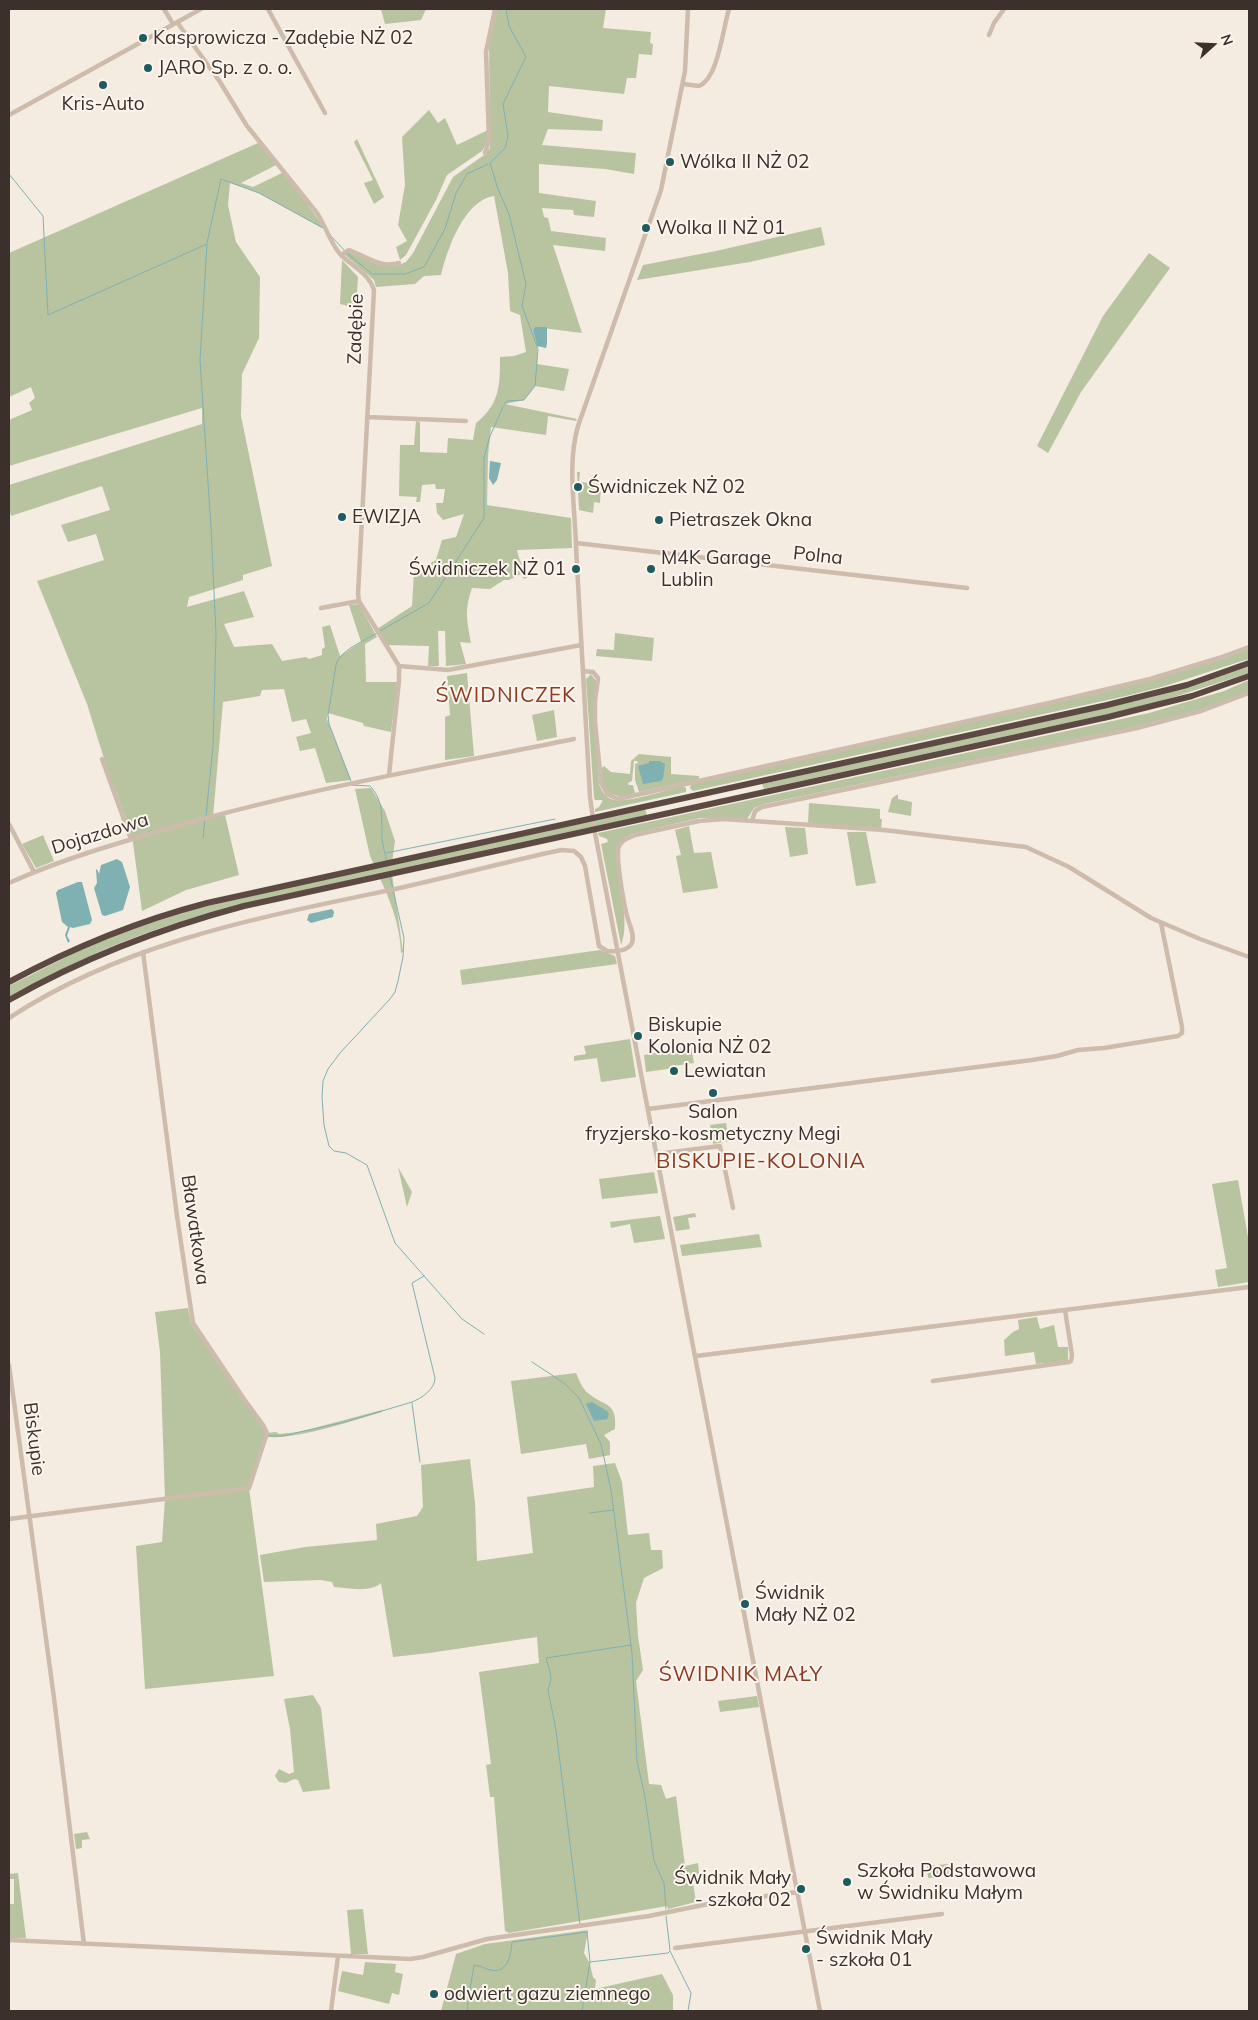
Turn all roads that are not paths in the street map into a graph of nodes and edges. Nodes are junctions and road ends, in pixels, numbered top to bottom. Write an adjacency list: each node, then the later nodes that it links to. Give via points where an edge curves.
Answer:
1 (164, 9): 8 (street, Zadębie)
2 (201, 9): 8 (street)
3 (268, 9): 11 (street)
4 (495, 9): 13 (street, via 486,52 489,140)
5 (688, 9): 10 (street)
6 (729, 9): 10 (street, via 708,80 699,86)
7 (1004, 9): 9 (street)
8 (175, 23): 12 (street); 14 (street, Zadębie, via 220,82 247,126 299,188)
9 (989, 35)
10 (683, 84): 18 (street, via 660,196 576,435 572,464)
11 (325, 113)
12 (9, 115)
13 (485, 153)
14 (344, 252): 15 (street, via 352,251 381,264); 16 (street, Zadębie, via 367,277 374,290)
15 (399, 263)
16 (367, 417): 17 (street); 20 (street, Zadębie)
17 (466, 422)
18 (576, 543): 19 (street, Polna); 22 (street)
19 (967, 588)
20 (359, 601): 21 (street); 25 (street, Zadębie)
21 (321, 608)
22 (581, 645): 25 (street, via 448,670); 26 (street)
23 (1249, 647): 26 (street, via 1122,685 622,799 609,796 602,786 594,711 598,678 593,672)
24 (1249, 663): 41 (highway, via 1187,685 1107,706 214,901 149,920 85,945)
25 (398, 666): 31 (street)
26 (583, 671): 38 (street, via 591,805)
27 (1249, 676): 42 (highway, via 1185,698 1108,717 251,904 182,924 93,958)
28 (1249, 693): 32 (street, via 1201,711 1137,728 768,806 755,811)
29 (574, 739): 31 (street, Dojazdowa)
30 (102, 759): 34 (street)
31 (389, 775): 34 (street, Dojazdowa, via 261,803)
32 (752, 822): 37 (street, via 884,830 1026,847 1069,867); 38 (street, via 706,820 622,841 618,858 633,940 627,948)
33 (9, 824): 35 (street)
34 (130, 839): 35 (street, Dojazdowa)
35 (34, 872): 36 (street, Dojazdowa)
36 (9, 883)
37 (1161, 923): 40 (street); 44 (street, via 1182,1027 1178,1036 1032,1060)
38 (618, 950): 39 (street, via 607,951 599,946 585,866 579,854 570,850 260,918); 44 (street)
39 (143, 952): 43 (street, via 62,988); 52 (street, Bławatkowa, via 193,1323 267,1433 249,1488)
40 (1249, 956)
41 (9, 982)
42 (9, 1000)
43 (9, 1018)
44 (648, 1109): 45 (street)
45 (657, 1154): 46 (street, via 720,1146); 49 (street)
46 (733, 1208)
47 (1249, 1286): 48 (street)
48 (1065, 1310): 49 (street); 51 (street, via 1071,1361)
49 (696, 1356): 54 (street)
50 (9, 1365): 52 (street, Biskupie)
51 (933, 1381)
52 (29, 1517): 53 (street); 58 (street, Biskupie)
53 (9, 1519)
54 (798, 1892): 56 (street); 60 (street, via 487,1939 417,1958)
55 (942, 1914): 56 (street)
56 (805, 1931): 59 (street); 62 (street)
57 (9, 1940): 58 (street)
58 (84, 1944): 60 (street)
59 (675, 1948)
60 (338, 1956): 61 (street)
61 (331, 2011)
62 (820, 2011)

